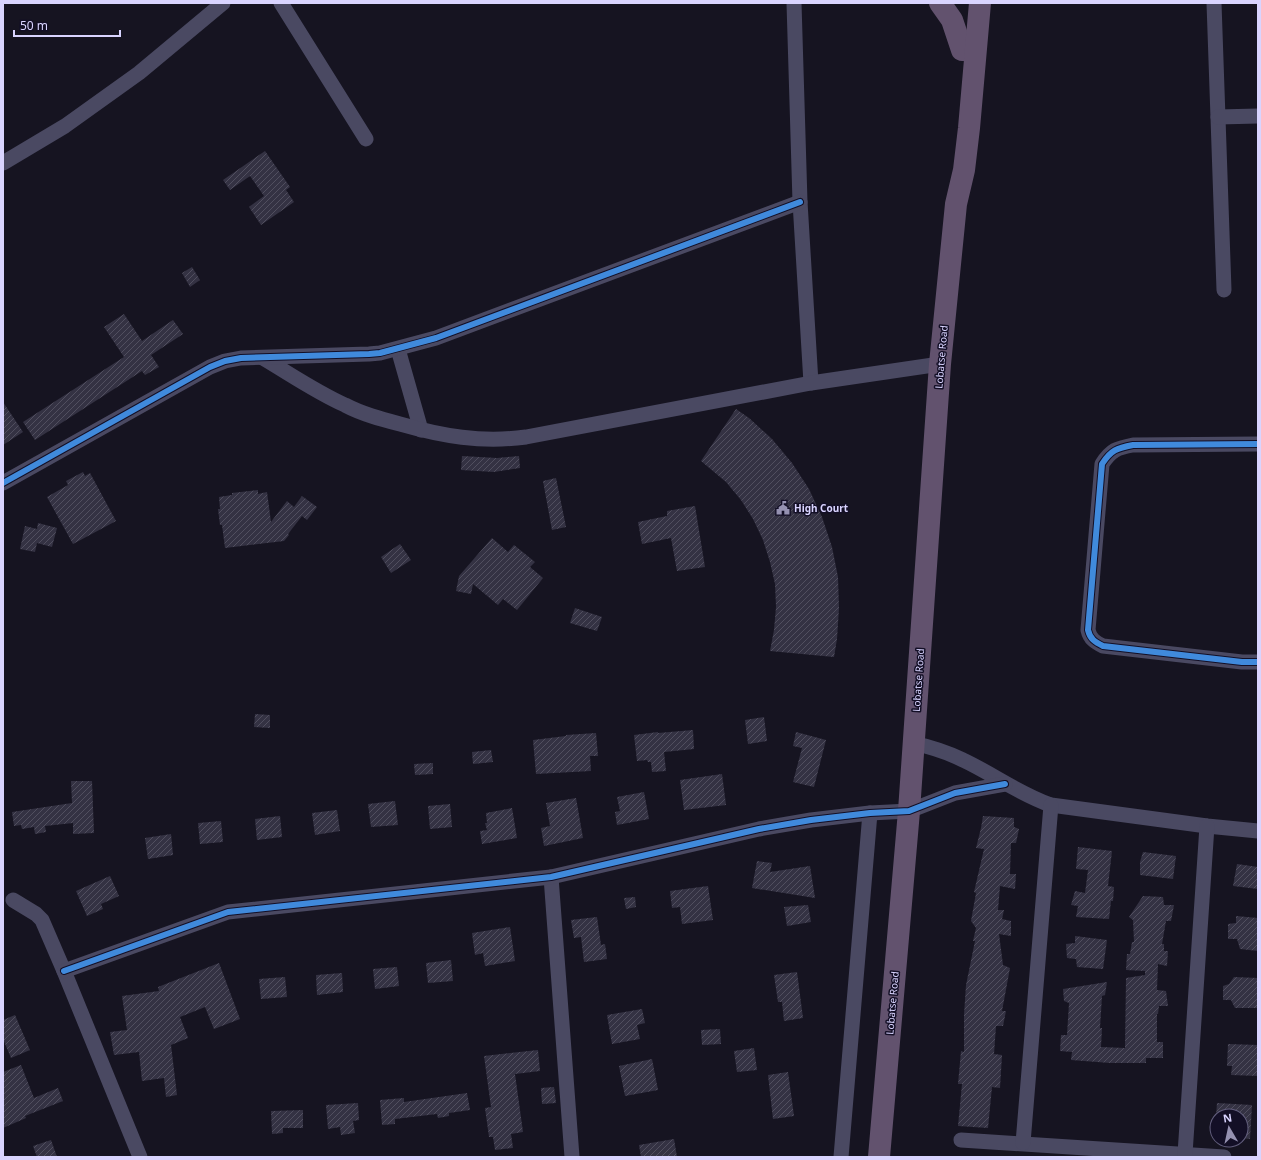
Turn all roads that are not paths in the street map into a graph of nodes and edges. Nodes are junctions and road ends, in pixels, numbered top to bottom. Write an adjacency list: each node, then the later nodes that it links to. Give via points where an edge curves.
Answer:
1 (281, 3): 11 (street)
2 (794, 3): 13 (street)
3 (940, 3): 8 (highway, via 952,20)
4 (965, 3): 8 (highway, Lobatse Road)
5 (980, 3): 14 (highway, Lobatse Road, via 964,170)
6 (1214, 3): 10 (street)
7 (217, 5): 12 (street, via 139,73 65,126)
8 (962, 50): 14 (highway, Lobatse Road, via 953,166)
9 (1258, 116): 10 (street)
10 (1218, 117): 15 (street)
11 (366, 139)
12 (3, 163)
13 (800, 202): 16 (street, via 436,338); 19 (street)
14 (956, 204): 18 (highway, Lobatse Road)
15 (1224, 290)
16 (398, 348): 17 (street, via 359,355); 20 (street)
17 (262, 358): 20 (street, via 344,405 370,416); 22 (street, via 241,358 210,366)
18 (940, 364): 19 (street); 24 (highway, Lobatse Road)
19 (811, 383): 20 (street, via 516,438 466,438)
20 (421, 430)
21 (1258, 444): 23 (street, via 1133,445 1120,448 1108,455 1102,464 1088,630 1091,638 1103,646)
22 (3, 483)
23 (1258, 662)
24 (913, 743): 25 (street, via 936,748 963,760); 27 (highway, Lobatse Road)
25 (1004, 784): 26 (street); 27 (street, via 955,793)
26 (1051, 806): 29 (street); 35 (street)
27 (909, 811): 28 (street); 40 (highway, Lobatse Road)
28 (870, 813): 31 (street, via 759,829); 39 (street)
29 (1207, 826): 30 (street); 36 (street)
30 (1258, 831)
31 (551, 877): 33 (street, via 228,912); 38 (street)
32 (13, 900): 33 (street, via 42,920)
33 (64, 971): 37 (street)
34 (961, 1140): 35 (street)
35 (1023, 1143): 36 (street)
36 (1185, 1154): 41 (street)
37 (140, 1157)
38 (572, 1157)
39 (841, 1157)
40 (879, 1157)
41 (1224, 1157)

